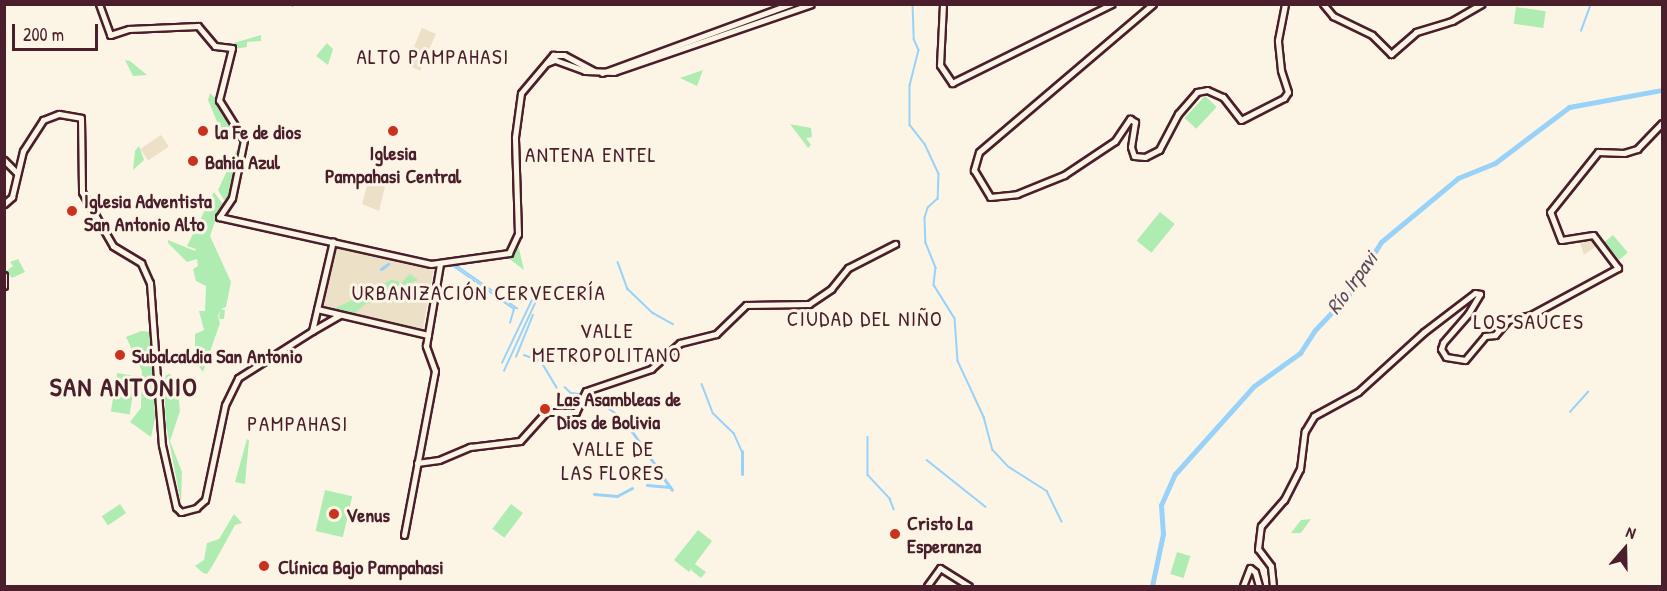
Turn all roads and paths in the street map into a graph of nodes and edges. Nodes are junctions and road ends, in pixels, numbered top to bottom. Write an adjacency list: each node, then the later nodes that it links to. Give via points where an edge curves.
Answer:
1 (99, 4): 15 (main road, via 111,35 129,29 198,26 214,46 232,48 219,100 243,142 232,198 219,217)
2 (790, 4): 10 (main road)
3 (811, 4): 10 (main road)
4 (943, 4): 5 (main road, via 940,65 952,83)
5 (1112, 4)
6 (1153, 4): 7 (main road, via 979,152 974,170 990,197 1017,194 1064,175 1115,141 1130,119 1135,122 1131,147 1134,156 1145,157 1158,150 1178,114 1201,91 1222,97 1241,120 1284,98 1288,92 1278,40)
7 (1284, 4)
8 (1323, 4): 9 (main road, via 1333,16 1372,35 1391,54 1416,32 1452,21)
9 (1480, 4)
10 (602, 73): 17 (main road, via 557,54 530,79 517,105 518,234 514,246 506,255)
11 (1662, 123): 30 (main road, via 1637,149 1598,152 1550,212 1561,240 1593,235 1618,268 1531,315 1508,320 1495,334 1485,336 1465,360 1446,357 1441,349 1443,344 1480,294 1474,293 1358,392 1314,416 1305,431 1300,469 1284,500 1261,526 1258,549 1271,566)
12 (4, 160): 13 (main road)
13 (17, 173): 14 (main road, via 12,197); 22 (main road, via 23,151 43,120 59,114 78,116 83,122 82,189 113,246 141,263 150,283 160,435 176,509 181,512 196,508 205,500 225,405 234,382)
14 (4, 204)
15 (334, 242): 17 (main road); 20 (main road)
16 (895, 244): 24 (main road, via 848,268 831,289 809,304 746,305 716,334 680,343 651,369 589,389 576,412 548,411 528,436 515,443 470,447 439,460)
17 (438, 264): 23 (main road)
18 (4, 275): 19 (main road)
19 (4, 286)
20 (317, 309): 21 (main road); 22 (main road)
21 (340, 315): 22 (main road); 23 (main road)
22 (312, 331)
23 (428, 334): 24 (main road, via 427,355 435,371)
24 (417, 463): 25 (main road)
25 (404, 535)
26 (927, 586): 27 (main road, via 940,568)
27 (969, 586)
28 (1243, 586): 29 (main road, via 1250,568)
29 (1259, 586)
30 (1273, 586)

